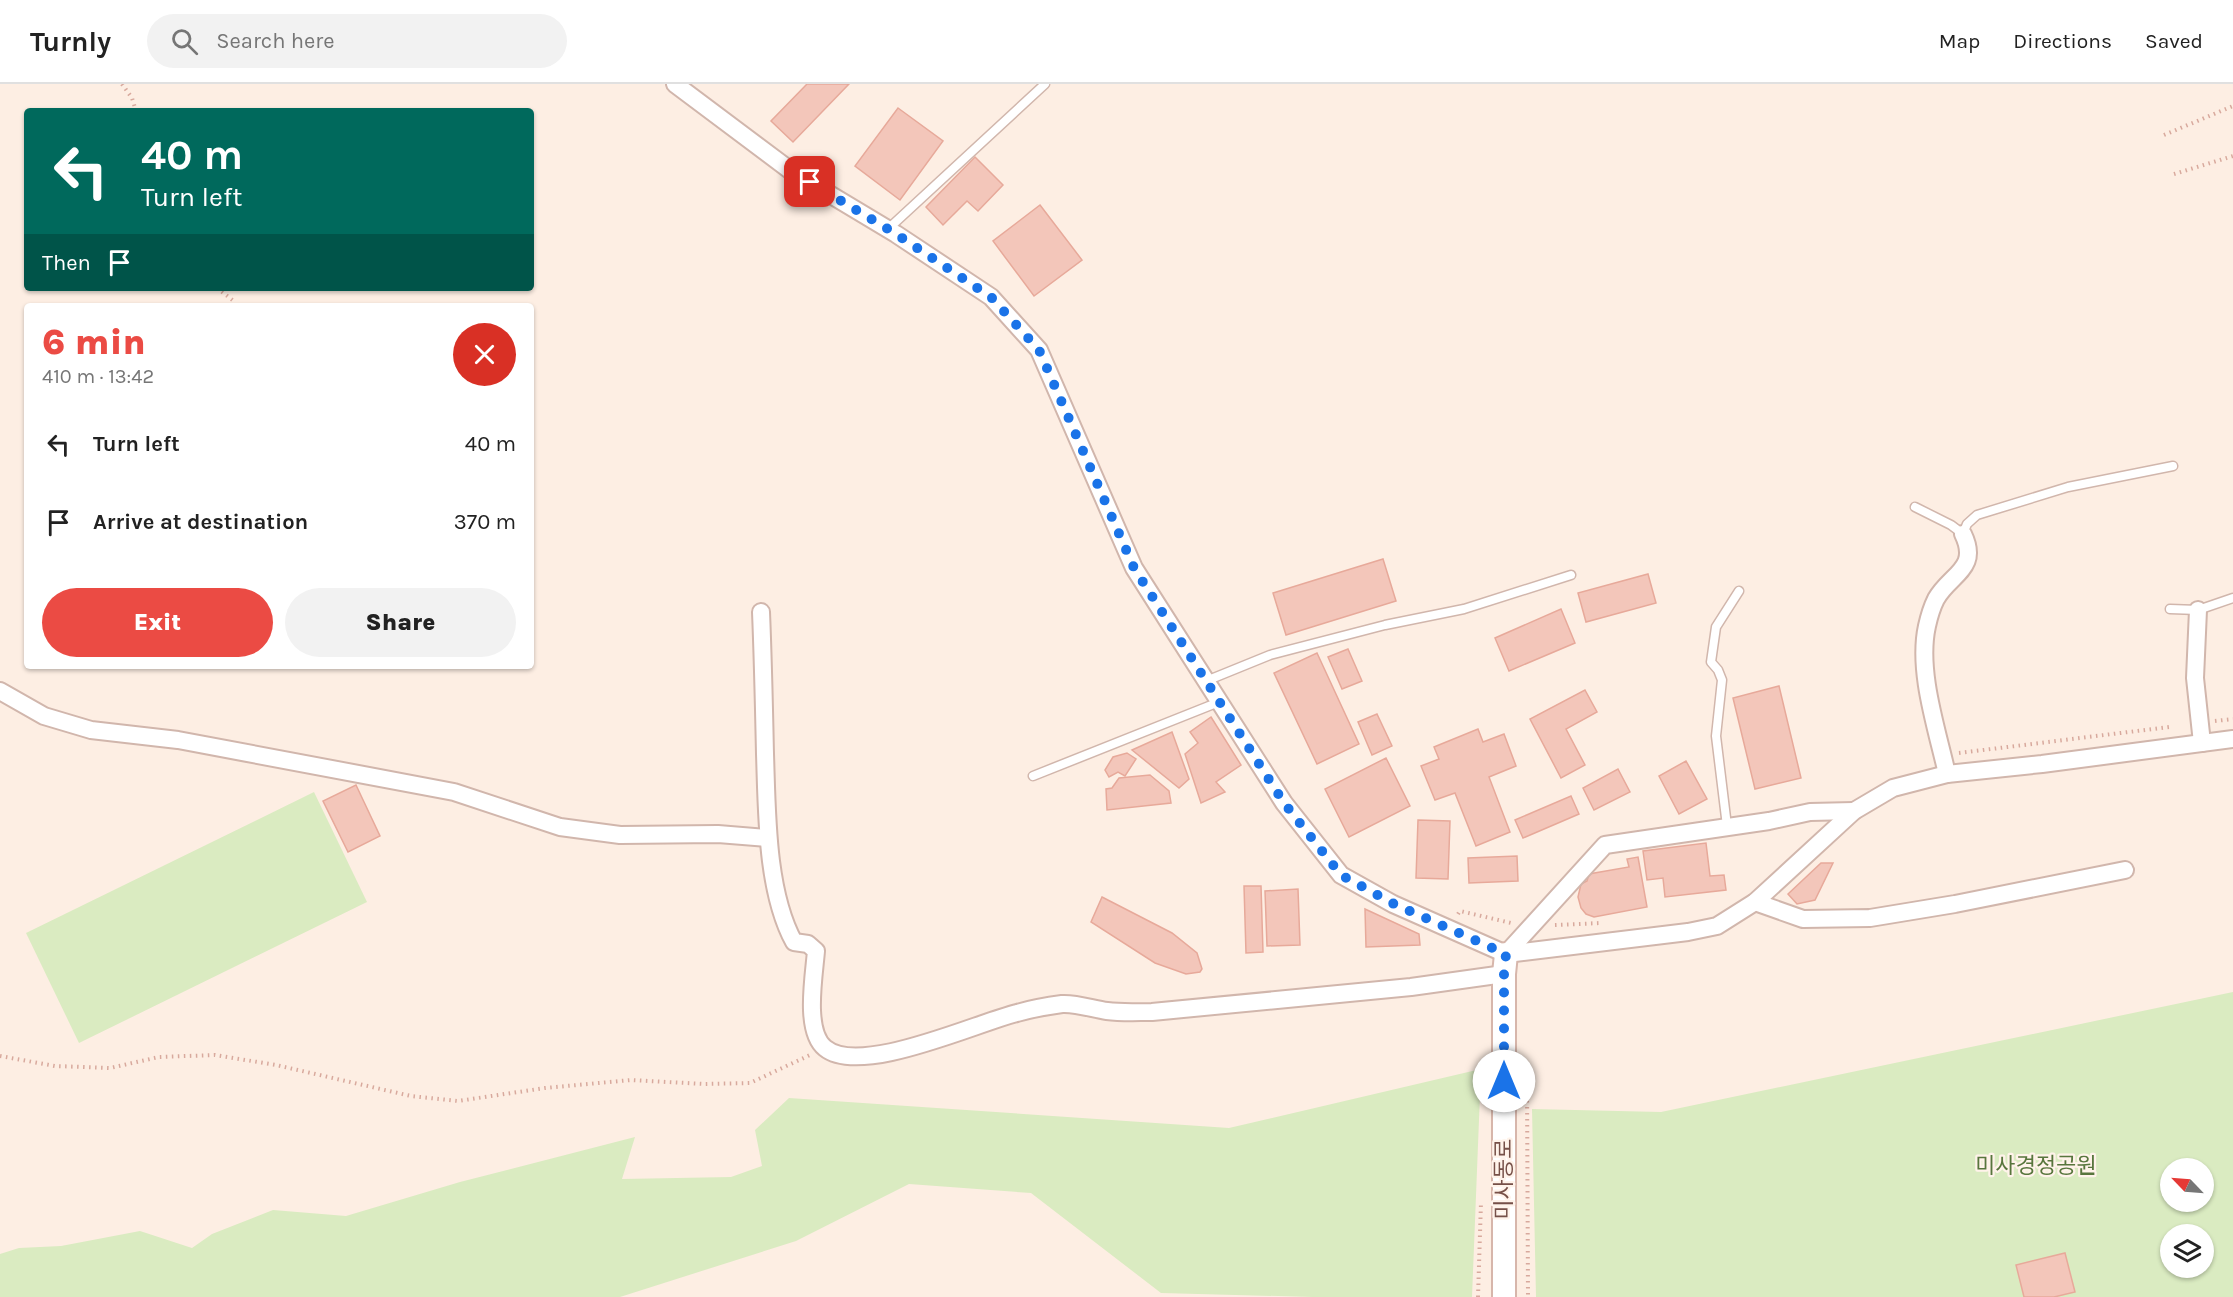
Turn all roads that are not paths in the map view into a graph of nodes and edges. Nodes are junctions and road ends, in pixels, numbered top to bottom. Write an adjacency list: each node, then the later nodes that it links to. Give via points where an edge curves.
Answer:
1 (675, 84): 3 (street, via 791,171)
2 (1045, 84): 3 (lane)
3 (888, 229): 13 (street, via 991,297 1039,350 1134,568)
4 (2173, 466): 6 (lane, via 2068,487 1977,515)
5 (1915, 507): 6 (lane)
6 (1963, 534): 18 (street, via 1968,558 1964,569 1936,599 1927,626 1923,660)
7 (1571, 575): 13 (lane, via 1464,609 1270,655)
8 (1739, 591): 21 (lane, via 1716,627 1711,662 1722,680 1716,736)
9 (2233, 598): 11 (lane)
10 (2170, 609): 11 (lane)
11 (2198, 610): 17 (street, via 2195,678)
12 (761, 612): 22 (street)
13 (1206, 681): 15 (street)
14 (0, 691): 22 (street, via 44,716 92,729 178,740 454,792 560,826 620,835)
15 (1219, 702): 19 (lane); 25 (street, via 1284,803 1341,875)
16 (2233, 739): 17 (street)
17 (2202, 743): 18 (street)
18 (1947, 774): 20 (street, via 1893,788)
19 (1033, 776)
20 (1854, 811): 21 (street, via 1810,812); 24 (street)
21 (1727, 826): 25 (street, via 1605,845)
22 (768, 838): 25 (street, via 790,935 794,942 808,944 816,951 815,1035 824,1048 842,1056 867,1057 911,1047 1017,1013 1065,1004 1110,1012 1152,1012 1412,987)
23 (2125, 870): 24 (street, via 1870,918 1803,919)
24 (1755, 902): 25 (street, via 1717,926)
25 (1505, 964): 26 (street, 미사동로)
26 (1503, 1297)

